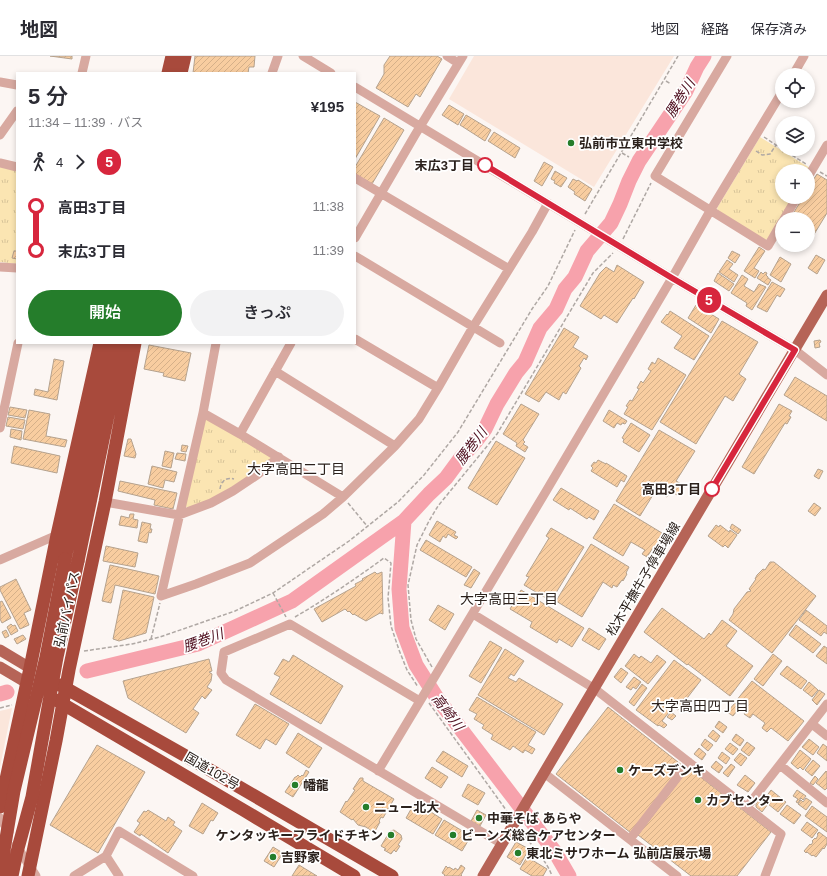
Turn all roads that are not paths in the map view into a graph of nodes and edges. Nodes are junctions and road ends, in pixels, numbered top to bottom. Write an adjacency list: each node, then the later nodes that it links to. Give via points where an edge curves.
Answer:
1 (86, 56): 11 (street)
2 (172, 56): 12 (highway)
3 (185, 56): 13 (highway)
4 (278, 56): 14 (street)
5 (303, 56): 15 (street)
6 (447, 56): 9 (street)
7 (727, 56): 30 (street, via 655,176)
8 (804, 56): 10 (street)
9 (461, 60): 21 (street)
10 (796, 68)
11 (82, 72)
12 (168, 72)
13 (181, 72)
14 (272, 72)
15 (329, 72)
16 (0, 82): 17 (street)
17 (16, 85)
18 (356, 88): 21 (street)
19 (775, 104): 30 (street)
20 (16, 112): 22 (street)
21 (420, 126): 28 (street); 29 (street)
22 (0, 135)
23 (827, 145): 25 (street)
24 (0, 163): 26 (street)
25 (815, 166)
26 (16, 167)
27 (356, 179): 28 (street)
28 (380, 194): 32 (street); 36 (street)
29 (548, 203): 36 (street); 37 (street)
30 (710, 211): 31 (street, via 768,246); 37 (street)
31 (775, 234)
32 (356, 236)
33 (356, 257): 39 (street)
34 (0, 267): 35 (street)
35 (16, 268)
36 (509, 269): 39 (street)
37 (672, 278): 49 (street); 65 (street)
38 (827, 295): 49 (main road, 松木平撫牛子停車場線)
39 (474, 327): 41 (street); 53 (street)
40 (356, 340): 53 (street)
41 (500, 343)
42 (18, 344): 52 (street)
43 (100, 344): 62 (highway)
44 (112, 344): 64 (highway, 弘前バイパス)
45 (123, 344): 64 (highway, 弘前バイパス)
46 (135, 344): 60 (highway)
47 (216, 344): 54 (street)
48 (290, 344): 50 (street)
49 (795, 350): 51 (street); 71 (main road, 松木平撫牛子停車場線)
50 (275, 371): 56 (street); 57 (street)
51 (827, 375)
52 (4, 385): 55 (street)
53 (438, 388): 57 (street, via 419,419)
54 (203, 413): 56 (street); 61 (street)
55 (0, 428)
56 (240, 434): 58 (street)
57 (395, 446): 59 (street)
58 (279, 457): 59 (street); 61 (street, via 233,491 211,503)
59 (343, 497): 61 (street, via 323,514 250,563 162,596)
60 (104, 502): 61 (street); 70 (highway)
61 (179, 515)
62 (57, 535): 63 (street); 68 (highway)
63 (1, 557)
64 (72, 560): 89 (highway, 弘前バイパス, bridge, via 14,791); 90 (highway, 弘前バイパス, bridge, via 32,796)
65 (473, 614): 71 (street); 72 (street)
66 (0, 650): 68 (main road)
67 (0, 667): 69 (main road)
68 (30, 668): 69 (highway); 70 (highway, 国道102号)
69 (27, 683): 73 (highway, 国道102号); 82 (highway)
70 (66, 688): 73 (highway); 95 (highway, 国道102号)
71 (595, 689): 77 (street); 80 (main road, 松木平撫牛子停車場線)
72 (423, 697): 79 (street); 79 (street, via 290,624 224,652 221,673 226,680)
73 (63, 704): 88 (highway); 94 (highway, 国道102号)
74 (827, 704): 75 (street)
75 (812, 724): 76 (street); 78 (street)
76 (827, 736)
77 (689, 762): 83 (street); 85 (street)
78 (780, 765): 81 (street); 83 (street)
79 (378, 771): 86 (street)
80 (544, 773): 85 (street); 86 (main road, 松木平撫牛子停車場線)
81 (827, 803)
82 (0, 807)
83 (747, 807): 98 (street, via 781,834)
84 (0, 818): 88 (street)
85 (630, 839): 97 (street)
86 (502, 844): 96 (main road, 松木平撫牛子停車場線)
87 (106, 856): 91 (street); 92 (street); 93 (street, via 119,831)
88 (31, 873)
89 (0, 874)
90 (12, 876)
91 (74, 876)
92 (119, 876)
93 (193, 876)
94 (354, 876)
95 (392, 876)
96 (483, 876)
97 (677, 876)
98 (765, 876)

